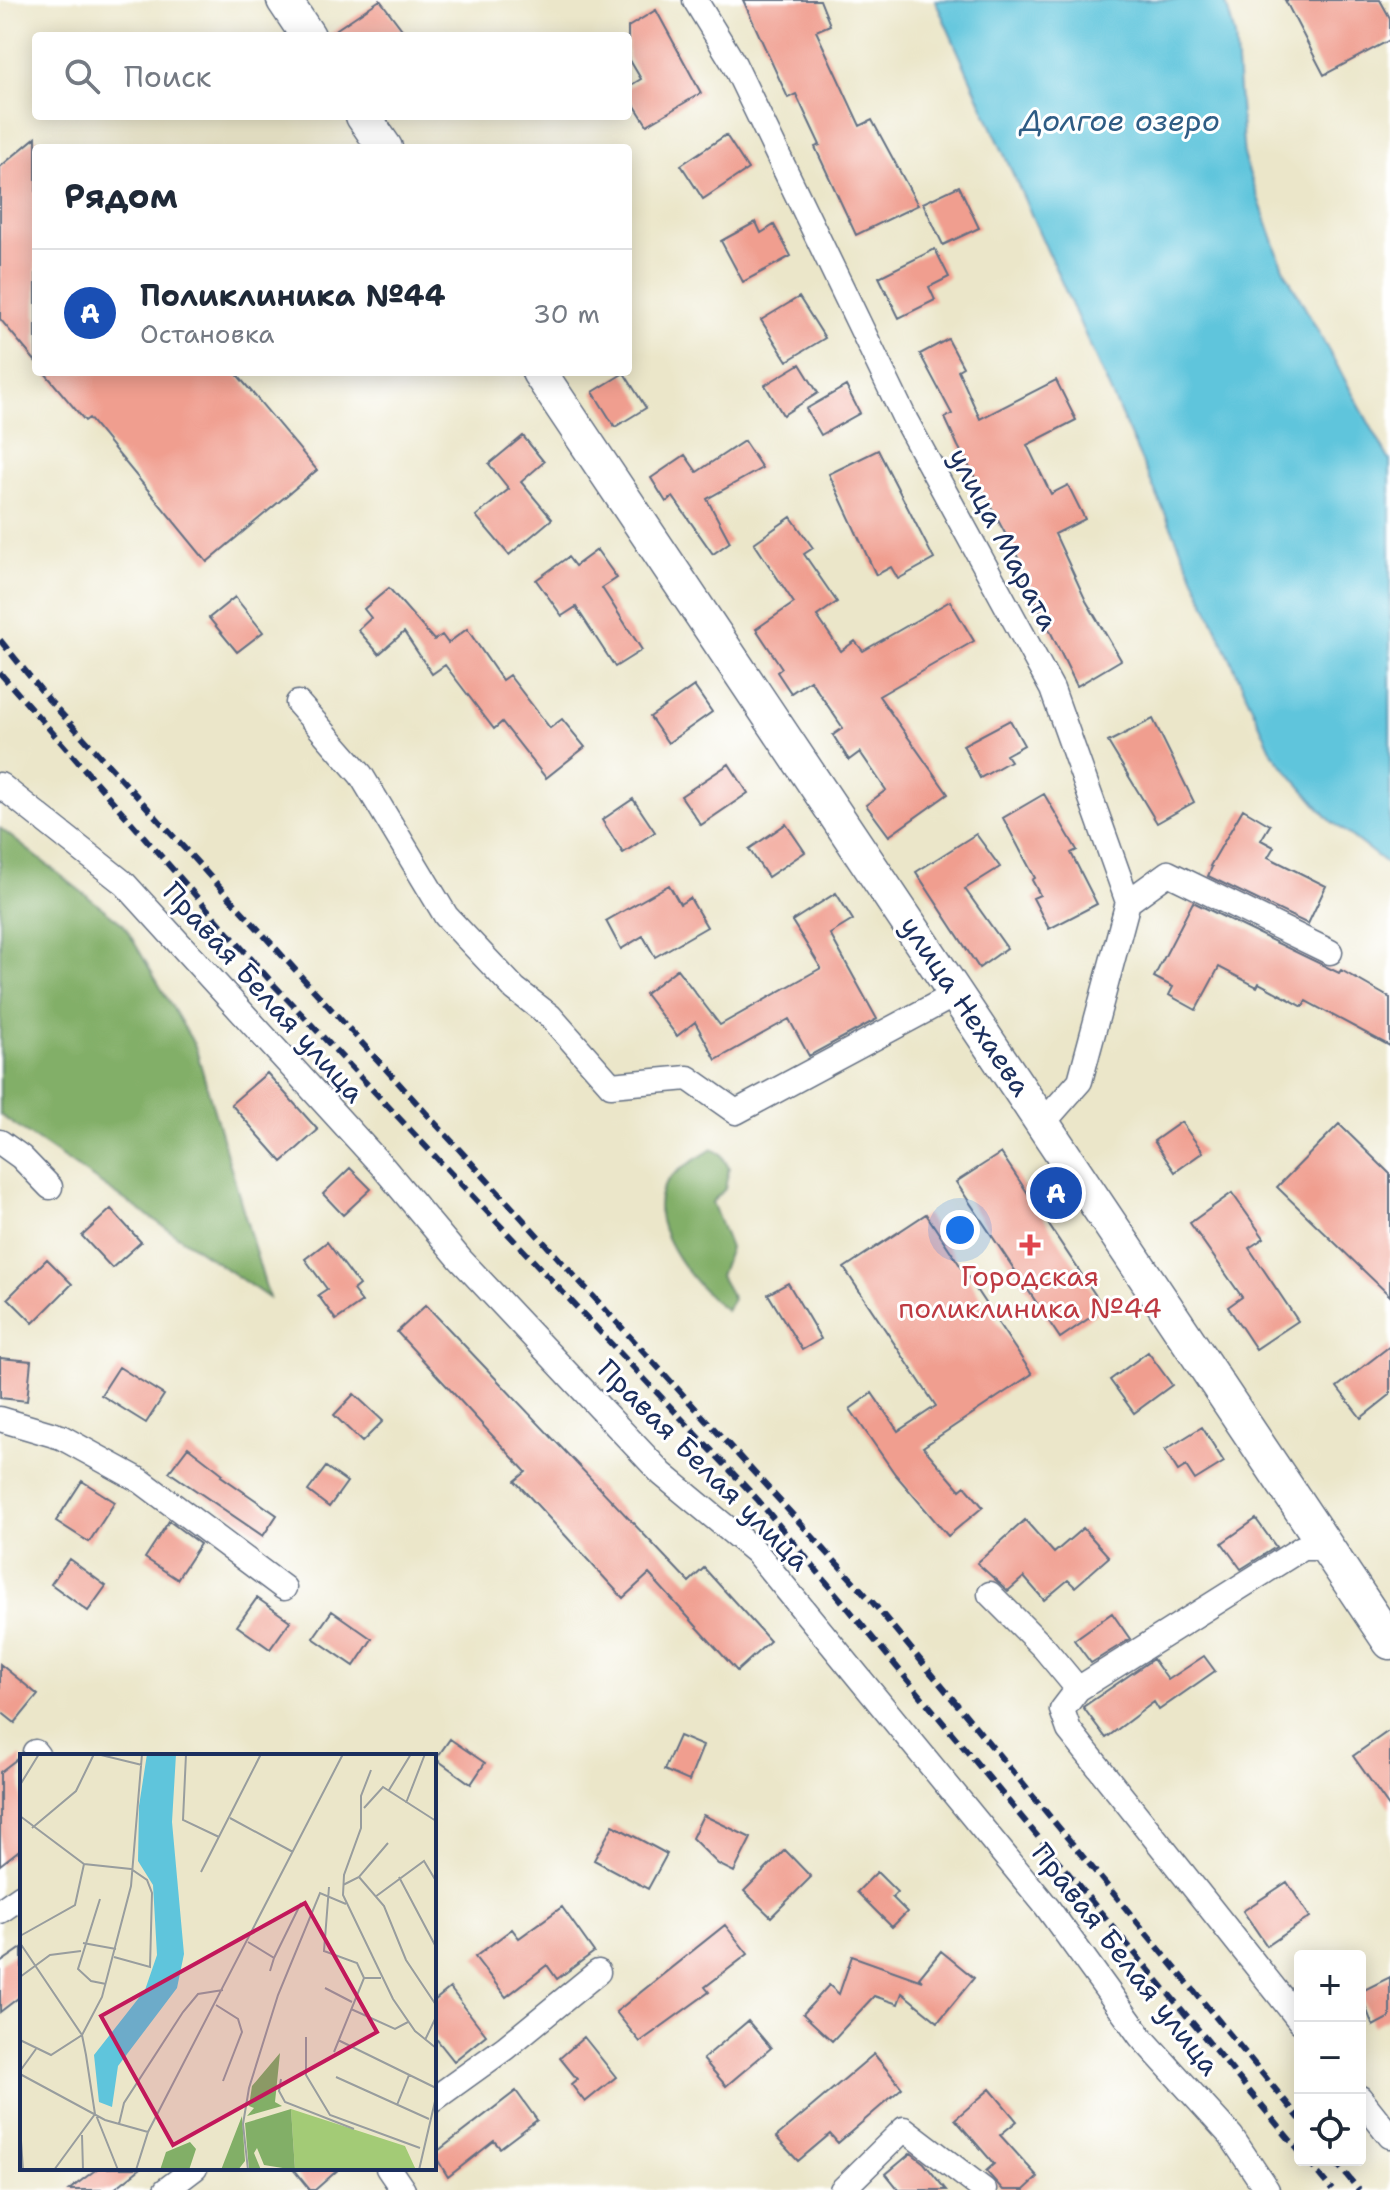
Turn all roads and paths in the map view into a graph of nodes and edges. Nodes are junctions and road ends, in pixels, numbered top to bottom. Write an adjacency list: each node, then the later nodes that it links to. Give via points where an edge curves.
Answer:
1 (284, 0): 3 (street)
2 (695, 0): 9 (street, улица Марата, via 734,64 906,421 1052,689)
3 (305, 32)
4 (366, 120): 5 (street)
5 (382, 144)
6 (542, 376): 11 (street, улица Нехаева)
7 (298, 703): 11 (street, via 361,775 446,916 515,989 550,1016 611,1085 688,1078 736,1112)
8 (0, 785): 34 (street, Правая Белая улица, via 125,884 460,1259 662,1474 756,1552 1047,1907 1141,2037 1231,2136)
9 (1128, 902): 10 (street, via 1168,873); 12 (street, via 1080,1081)
10 (1330, 952)
11 (958, 993): 12 (street, улица Нехаева)
12 (1043, 1123): 16 (street, улица Нехаева)
13 (0, 1142): 14 (street)
14 (50, 1187)
15 (0, 1419): 17 (street, via 61,1437 141,1481)
16 (1325, 1548): 19 (street, улица Нехаева); 20 (street, via 1302,1548)
17 (284, 1588)
18 (990, 1594): 20 (street)
19 (1390, 1642)
20 (1078, 1689): 24 (street, via 1062,1710 1069,1730)
21 (20, 1897): 22 (street)
22 (0, 1911)
23 (598, 1972): 25 (street)
24 (1294, 2013)
25 (436, 2098)
26 (1366, 2106): 27 (street)
27 (1390, 2136)
28 (192, 2170): 30 (street)
29 (389, 2170): 31 (street)
30 (166, 2190)
31 (403, 2190)
32 (842, 2190): 33 (street, via 904,2129)
33 (984, 2190)
34 (1267, 2190)

